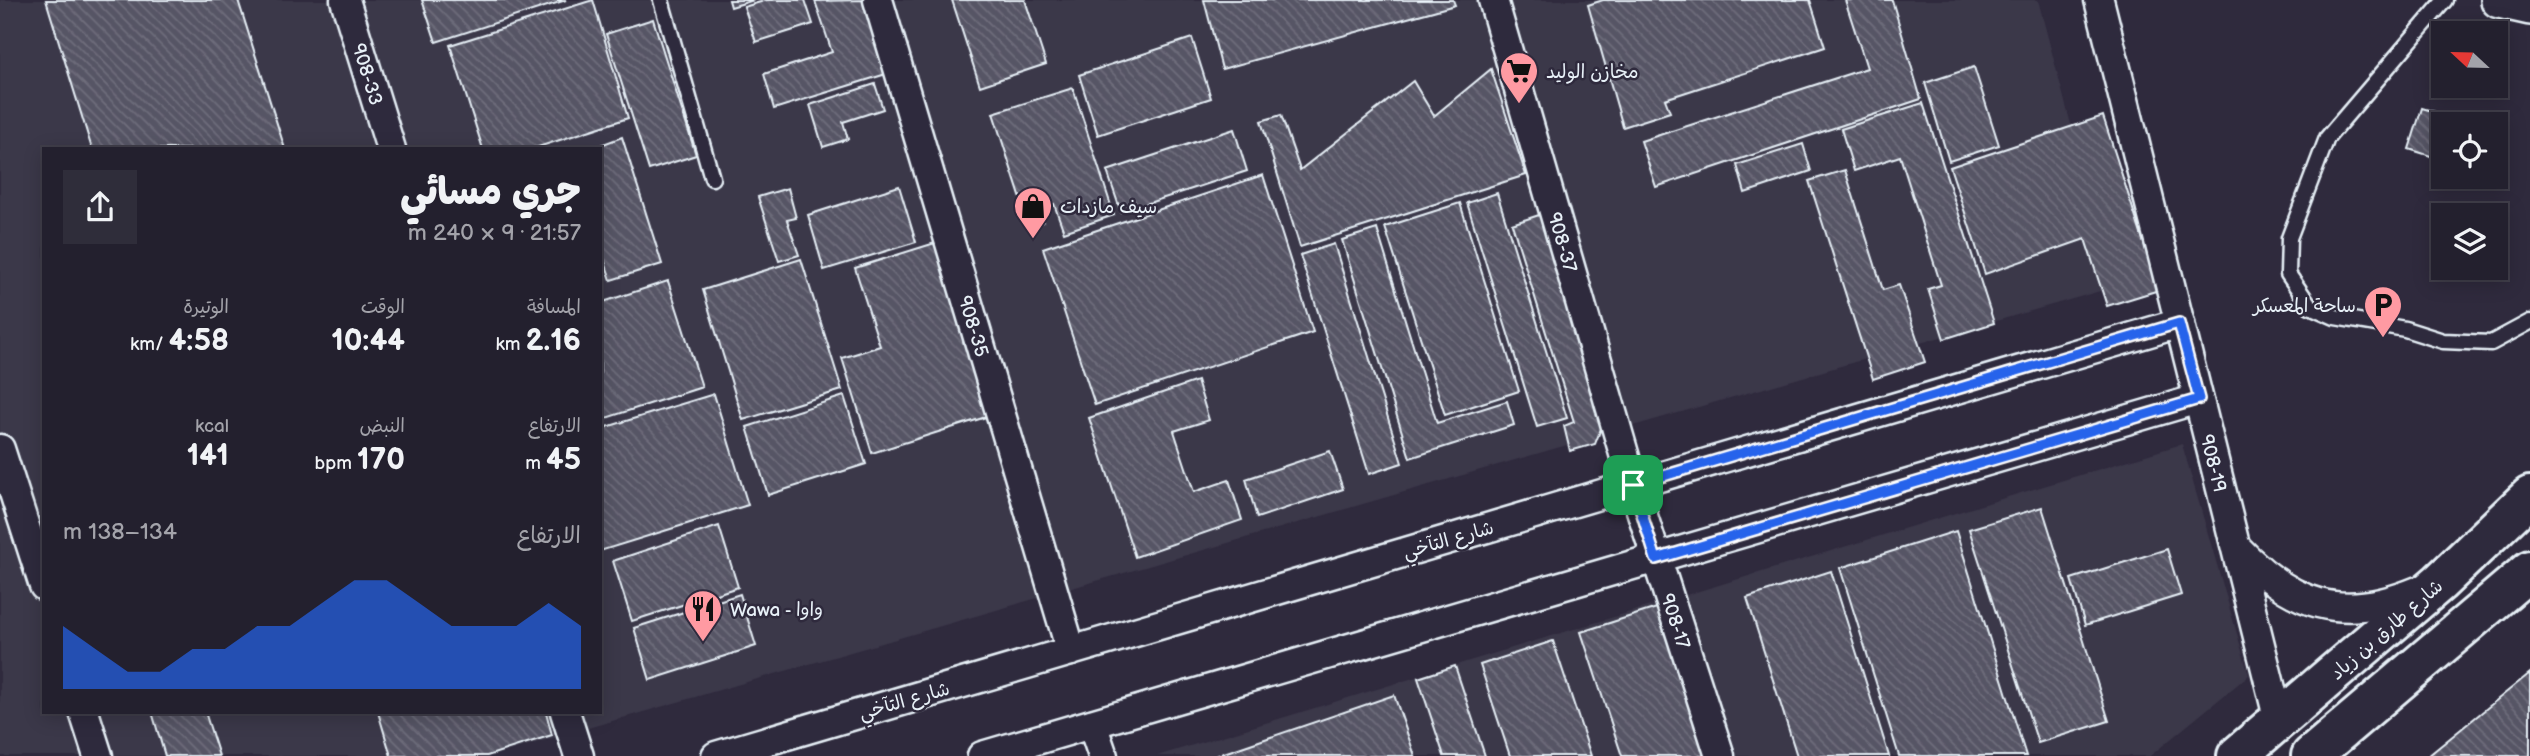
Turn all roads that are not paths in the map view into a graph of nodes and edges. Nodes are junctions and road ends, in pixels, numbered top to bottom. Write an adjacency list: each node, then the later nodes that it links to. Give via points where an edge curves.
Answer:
1 (345, 0): 9 (street, 908-33)
2 (662, 0): 10 (lane)
3 (878, 0): 22 (street, 908-35)
4 (1493, 0): 15 (street, 908-37)
5 (2099, 0): 12 (street, 908-19)
6 (2445, 0): 11 (lane, via 2327,138 2289,238 2288,274 2310,306 2335,317 2443,341 2491,343)
7 (2499, 0): 8 (street)
8 (2530, 7)
9 (390, 147)
10 (712, 178)
11 (2530, 322)
12 (2179, 323): 13 (street, 908-19); 15 (street, شارع التآخي)
13 (2199, 399): 17 (street, 908-19); 18 (street)
14 (0, 449): 20 (street)
15 (1633, 485): 18 (street, 908-17); 22 (street, شارع التآخي)
16 (2530, 496): 21 (main road, شارع طارق بن زياد)
17 (2236, 547): 21 (street, via 2271,581 2292,594 2339,608 2386,604); 25 (street, 908-19)
18 (1656, 559): 26 (street); 32 (street, 908-17)
19 (2530, 570): 34 (main road)
20 (42, 580)
21 (2440, 582): 25 (main road, شارع طارق بن زياد)
22 (1070, 651): 29 (street, شارع التآخي)
23 (85, 714): 27 (street)
24 (566, 714): 28 (street)
25 (2279, 722): 33 (main road, شارع طارق بن زياد)
26 (1092, 724): 30 (street); 31 (street)
27 (98, 756)
28 (579, 756)
29 (716, 756)
30 (982, 756)
31 (1103, 756)
32 (1720, 756)
33 (2237, 756)
34 (2311, 756)

